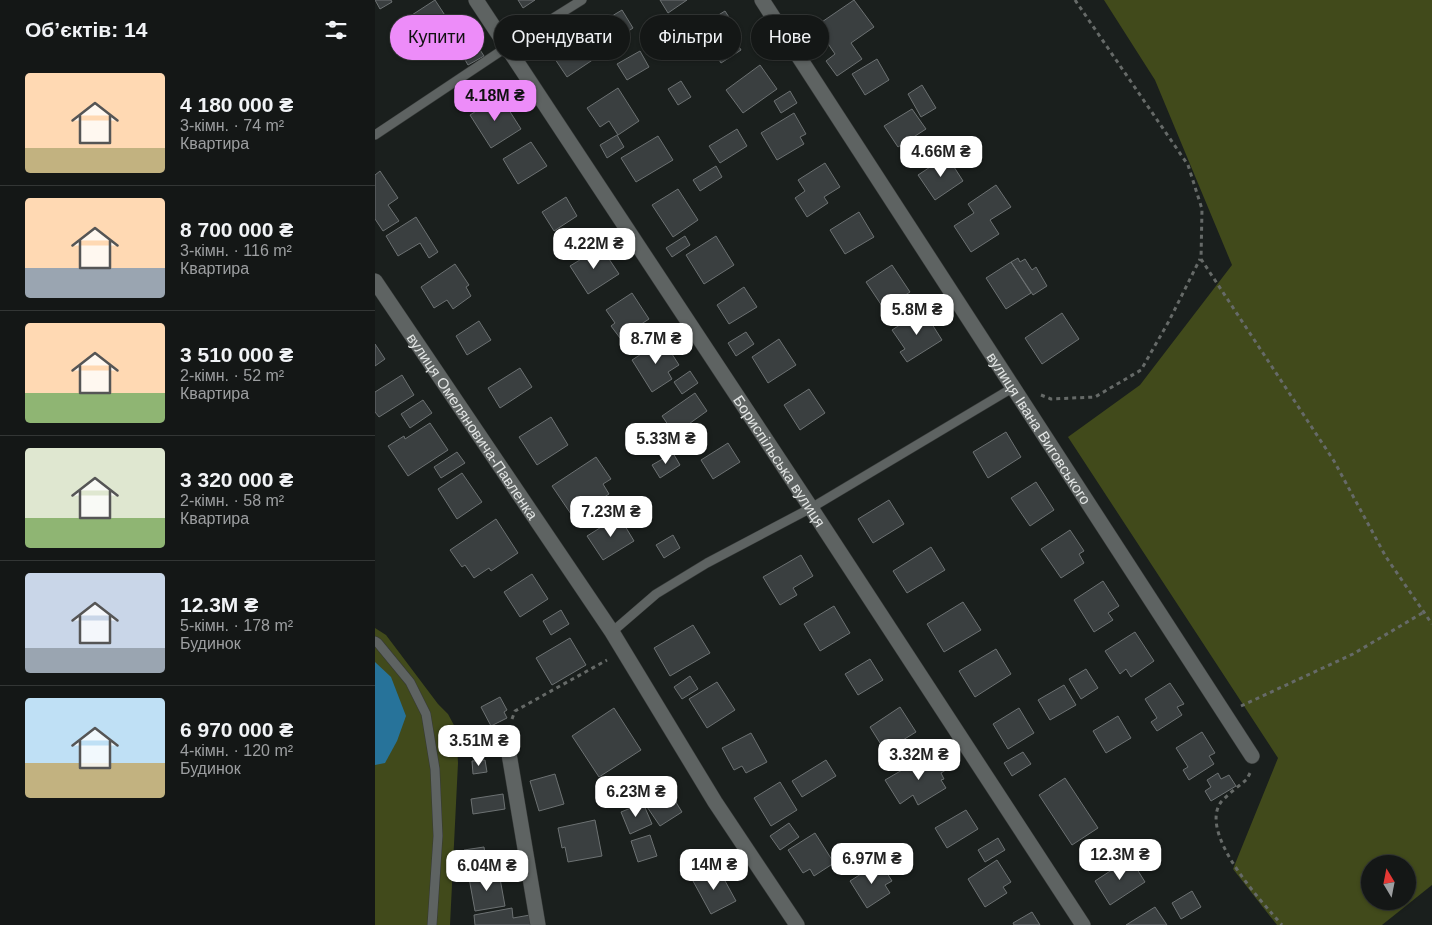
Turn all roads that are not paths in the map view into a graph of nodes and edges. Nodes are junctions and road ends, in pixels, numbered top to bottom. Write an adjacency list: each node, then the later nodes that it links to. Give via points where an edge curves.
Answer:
1 (476, 0): 5 (street, Бориспільська вулиця)
2 (582, 0): 4 (lane)
3 (762, 0): 10 (street, вулиця Івана Виговського)
4 (558, 15)
5 (494, 27)
6 (494, 56): 8 (lane)
7 (516, 60): 11 (street, Бориспільська вулиця)
8 (375, 135)
9 (375, 281): 12 (street, вулиця Омеляновича-Павленка)
10 (1014, 387): 11 (lane); 15 (street, вулиця Івана Виговського)
11 (811, 508): 12 (lane, via 656,594); 19 (street, Бориспільська вулиця)
12 (612, 632): 18 (street, вулиця Омеляновича-Павленка, via 715,802)
13 (375, 641): 16 (lane, via 410,682 426,714 435,769 438,836)
14 (505, 736): 17 (street)
15 (1252, 756)
16 (432, 925)
17 (538, 925)
18 (797, 925)
19 (1083, 925)

